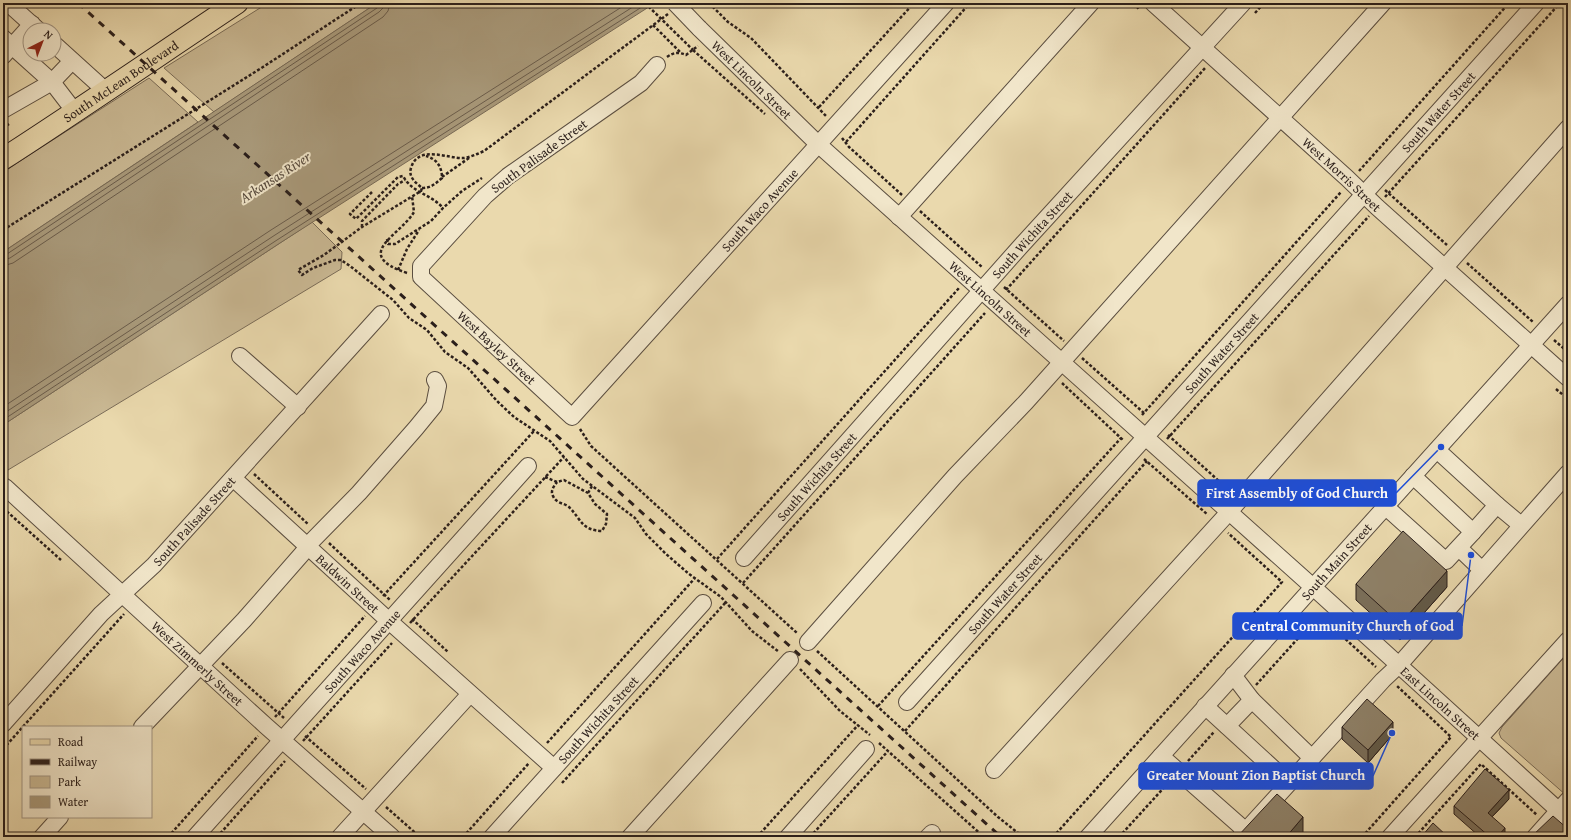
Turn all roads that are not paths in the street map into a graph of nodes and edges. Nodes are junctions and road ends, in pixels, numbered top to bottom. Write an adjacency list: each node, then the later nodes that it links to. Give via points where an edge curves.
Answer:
1 (8, 3): 10 (street)
2 (237, 3): 18 (main road, South McLean Boulevard)
3 (946, 3): 23 (street, South Waco Avenue)
4 (1091, 3): 26 (street)
5 (1153, 3): 13 (street, West Morris Street)
6 (1243, 3): 13 (street, South Wichita Street)
7 (1383, 3): 21 (street)
8 (1536, 3): 25 (street, South Water Street)
9 (673, 7): 23 (street, West Lincoln Street, bridge, via 704,32)
10 (29, 22)
11 (22, 36): 12 (street)
12 (6, 47): 17 (street)
13 (1202, 48): 21 (street, West Morris Street); 29 (street, South Wichita Street)
14 (62, 52): 15 (street)
15 (72, 61): 17 (street); 18 (street)
16 (657, 65): 28 (street, South Palisade Street, via 640,83 508,176 485,196 421,266)
17 (52, 82): 19 (street); 20 (street)
18 (107, 92): 20 (main road, South McLean Boulevard)
19 (3, 110)
20 (75, 112): 24 (main road, South McLean Boulevard)
21 (1280, 118): 25 (street, West Morris Street); 34 (street)
22 (1568, 128): 27 (street)
23 (819, 145): 26 (street, West Lincoln Street); 38 (street, South Waco Avenue)
24 (3, 159)
25 (1364, 194): 27 (street, West Morris Street); 39 (street, South Water Street)
26 (899, 217): 29 (street, West Lincoln Street, via 959,284)
27 (1443, 267): 32 (street, West Morris Street); 47 (street)
28 (421, 277): 38 (street, West Bayley Street)
29 (977, 296): 34 (street, West Lincoln Street); 53 (street, South Wichita Street)
30 (1568, 304): 32 (street, South Main Street)
31 (381, 314): 37 (street, South Palisade Street)
32 (1531, 345): 35 (street, West Morris Street); 40 (street, South Main Street)
33 (240, 356): 37 (street)
34 (1056, 368): 39 (street, West Lincoln Street); 60 (street, via 955,476)
35 (1568, 378)
36 (435, 380): 51 (street, via 438,386 434,406)
37 (298, 406): 44 (street, South Palisade Street)
38 (572, 417)
39 (1146, 438): 47 (street, West Lincoln Street); 67 (street, South Water Street)
40 (1437, 450): 43 (street, South Main Street); 46 (street)
41 (528, 466): 58 (street, South Waco Avenue)
42 (1568, 472): 49 (street)
43 (1413, 476): 48 (street, South Main Street); 50 (street)
44 (233, 478): 51 (street, Baldwin Street); 56 (street, South Palisade Street, via 154,566)
45 (4, 487): 56 (street, West Zimmerly Street)
46 (1497, 505): 49 (street); 50 (street)
47 (1234, 506): 55 (street, West Lincoln Street); 78 (street)
48 (1386, 507): 52 (street, via 1446,561); 55 (street, South Main Street)
49 (1521, 525): 54 (street)
50 (1473, 532): 52 (street)
51 (308, 547): 58 (street, Baldwin Street); 63 (street)
52 (1459, 548): 54 (street)
53 (744, 558)
54 (1482, 570): 62 (street)
55 (1314, 587): 62 (street, East Lincoln Street); 64 (street, South Main Street)
56 (128, 600): 63 (street, West Zimmerly Street); 69 (street, South Palisade Street, via 101,614)
57 (703, 603): 77 (street, South Wichita Street)
58 (388, 621): 65 (street, Baldwin Street); 73 (street, South Waco Avenue)
59 (1568, 640): 72 (street)
60 (808, 642)
61 (790, 660): 89 (street)
62 (1399, 665): 72 (street, East Lincoln Street); 76 (street)
63 (200, 666): 70 (street); 73 (street, West Zimmerly Street)
64 (1233, 676): 66 (street); 68 (street, South Main Street)
65 (470, 694): 77 (street, Baldwin Street); 81 (street)
66 (1252, 700): 71 (street); 76 (street)
67 (907, 702)
68 (1205, 706): 71 (street); 75 (street, South Main Street)
69 (3, 724)
70 (143, 726)
71 (1227, 726): 79 (street)
72 (1480, 738): 80 (street, East Lincoln Street); 92 (street)
73 (282, 740): 81 (street, West Zimmerly Street); 85 (street, South Waco Avenue)
74 (866, 749): 90 (street)
75 (1161, 756): 83 (street); 91 (street, South Main Street)
76 (1312, 758): 79 (street)
77 (554, 768): 88 (street, South Wichita Street)
78 (994, 770)
79 (1289, 783): 83 (street)
80 (1565, 810): 93 (street, via 1546,824)
81 (363, 812): 86 (street); 87 (street, West Zimmerly Street)
82 (59, 818): 84 (street)
83 (1243, 834)
84 (42, 837)
85 (195, 837)
86 (340, 837)
87 (392, 837)
88 (492, 837)
89 (630, 837)
90 (788, 837)
91 (1088, 837)
92 (1390, 837)
93 (1535, 837)

